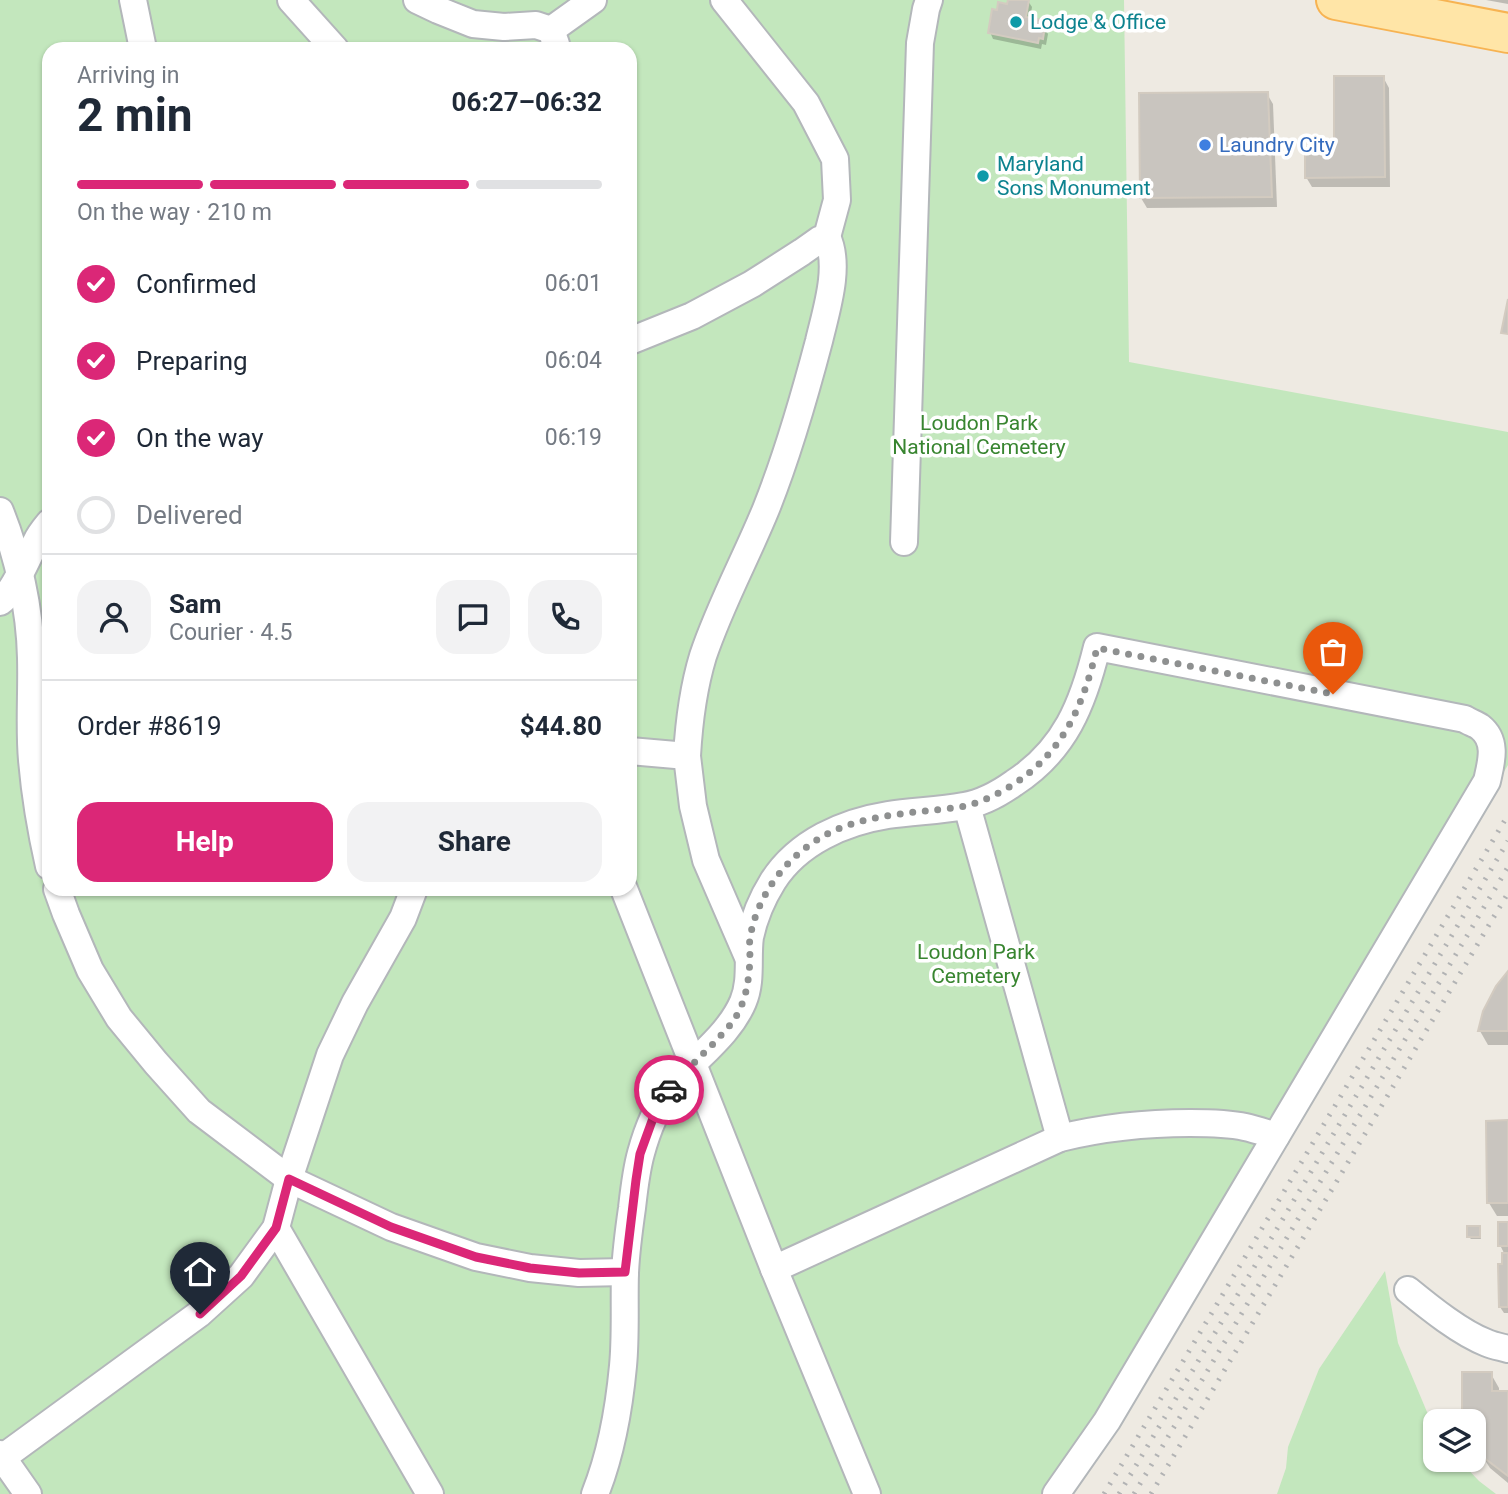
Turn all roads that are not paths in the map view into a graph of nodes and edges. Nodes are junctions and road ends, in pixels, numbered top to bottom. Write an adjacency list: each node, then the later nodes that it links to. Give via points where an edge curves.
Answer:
1 (133, 0): 10 (street)
2 (291, 0): 11 (street)
3 (417, 0): 9 (street, via 472,24 536,25)
4 (593, 0): 9 (street)
5 (724, 0): 12 (street, via 807,103 835,159 837,201)
6 (929, 0): 16 (street, via 920,43)
7 (1336, 0): 8 (main road)
8 (1508, 33)
9 (554, 39)
10 (142, 42)
11 (329, 42)
12 (827, 237): 13 (street, via 692,316); 20 (street, via 834,265 809,377 766,510 704,654 694,688)
13 (637, 338)
14 (0, 511): 17 (street)
15 (42, 532): 17 (street)
16 (904, 542)
17 (19, 575): 18 (street); 22 (street, via 31,655 32,758)
18 (0, 602)
19 (637, 752): 20 (street)
20 (687, 756): 26 (street, via 706,860)
21 (967, 806): 26 (street, via 859,821 810,844 774,880 762,901 750,938); 28 (street, via 1031,773 1051,752 1079,706 1097,648 1465,719 1480,727 1490,738 1492,749 1487,781); 29 (street)
22 (42, 829)
23 (59, 896): 30 (street, via 90,970 119,1018 199,1111)
24 (411, 896): 30 (street, via 330,1055)
25 (627, 896): 27 (street)
26 (750, 962): 27 (street, via 746,996 738,1014)
27 (693, 1064): 32 (street); 33 (street, via 656,1110 640,1154)
28 (1276, 1136): 29 (street, via 1243,1126 1172,1123 1099,1129); 41 (street, via 1107,1421)
29 (1060, 1138): 32 (street)
30 (289, 1179): 31 (street); 33 (street, via 391,1227 476,1257 579,1273)
31 (276, 1228): 36 (street, via 241,1276 200,1314); 38 (street)
32 (774, 1269): 40 (street)
33 (625, 1272): 39 (street, via 623,1365 615,1424)
34 (1408, 1290): 35 (street, via 1473,1336)
35 (1508, 1349)
36 (1, 1456): 37 (street)
37 (27, 1494)
38 (430, 1494)
39 (595, 1494)
40 (867, 1494)
41 (1056, 1494)

